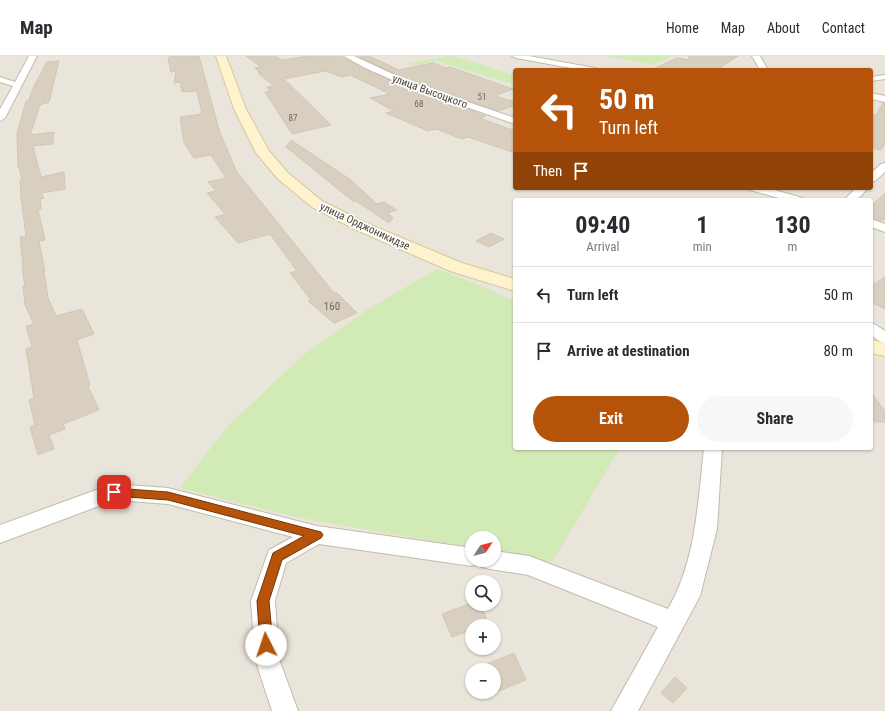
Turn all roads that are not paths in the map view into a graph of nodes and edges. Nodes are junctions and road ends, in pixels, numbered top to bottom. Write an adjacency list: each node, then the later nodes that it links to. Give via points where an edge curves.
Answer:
1 (33, 56): 11 (street)
2 (221, 56): 24 (main road, улица Орджоникидзе, via 240,109 263,153 283,176 317,204 360,226 456,266)
3 (348, 56): 15 (street, улица Высоцкого, via 396,80)
4 (516, 56): 6 (street)
5 (756, 56): 7 (street)
6 (584, 68)
7 (763, 68)
8 (885, 77): 10 (street)
9 (0, 79): 11 (street)
10 (873, 79)
11 (17, 85): 14 (street)
12 (873, 96): 13 (street)
13 (885, 99)
14 (0, 118)
15 (513, 120)
16 (885, 166): 17 (street)
17 (873, 177)
18 (762, 190): 20 (street)
19 (860, 190): 21 (street)
20 (792, 198)
21 (852, 198)
22 (873, 224): 23 (street)
23 (885, 228)
24 (513, 285)
25 (873, 329): 26 (street)
26 (885, 338)
27 (873, 347): 28 (main road)
28 (885, 350)
29 (713, 450): 34 (street, via 706,529 688,596)
30 (0, 534): 31 (street, via 114,492 168,496)
31 (317, 535): 32 (street); 35 (street, via 277,557 263,601 267,659)
32 (465, 556)
33 (501, 562): 34 (street, via 529,566)
34 (673, 622): 36 (street)
35 (285, 711)
36 (624, 711)

